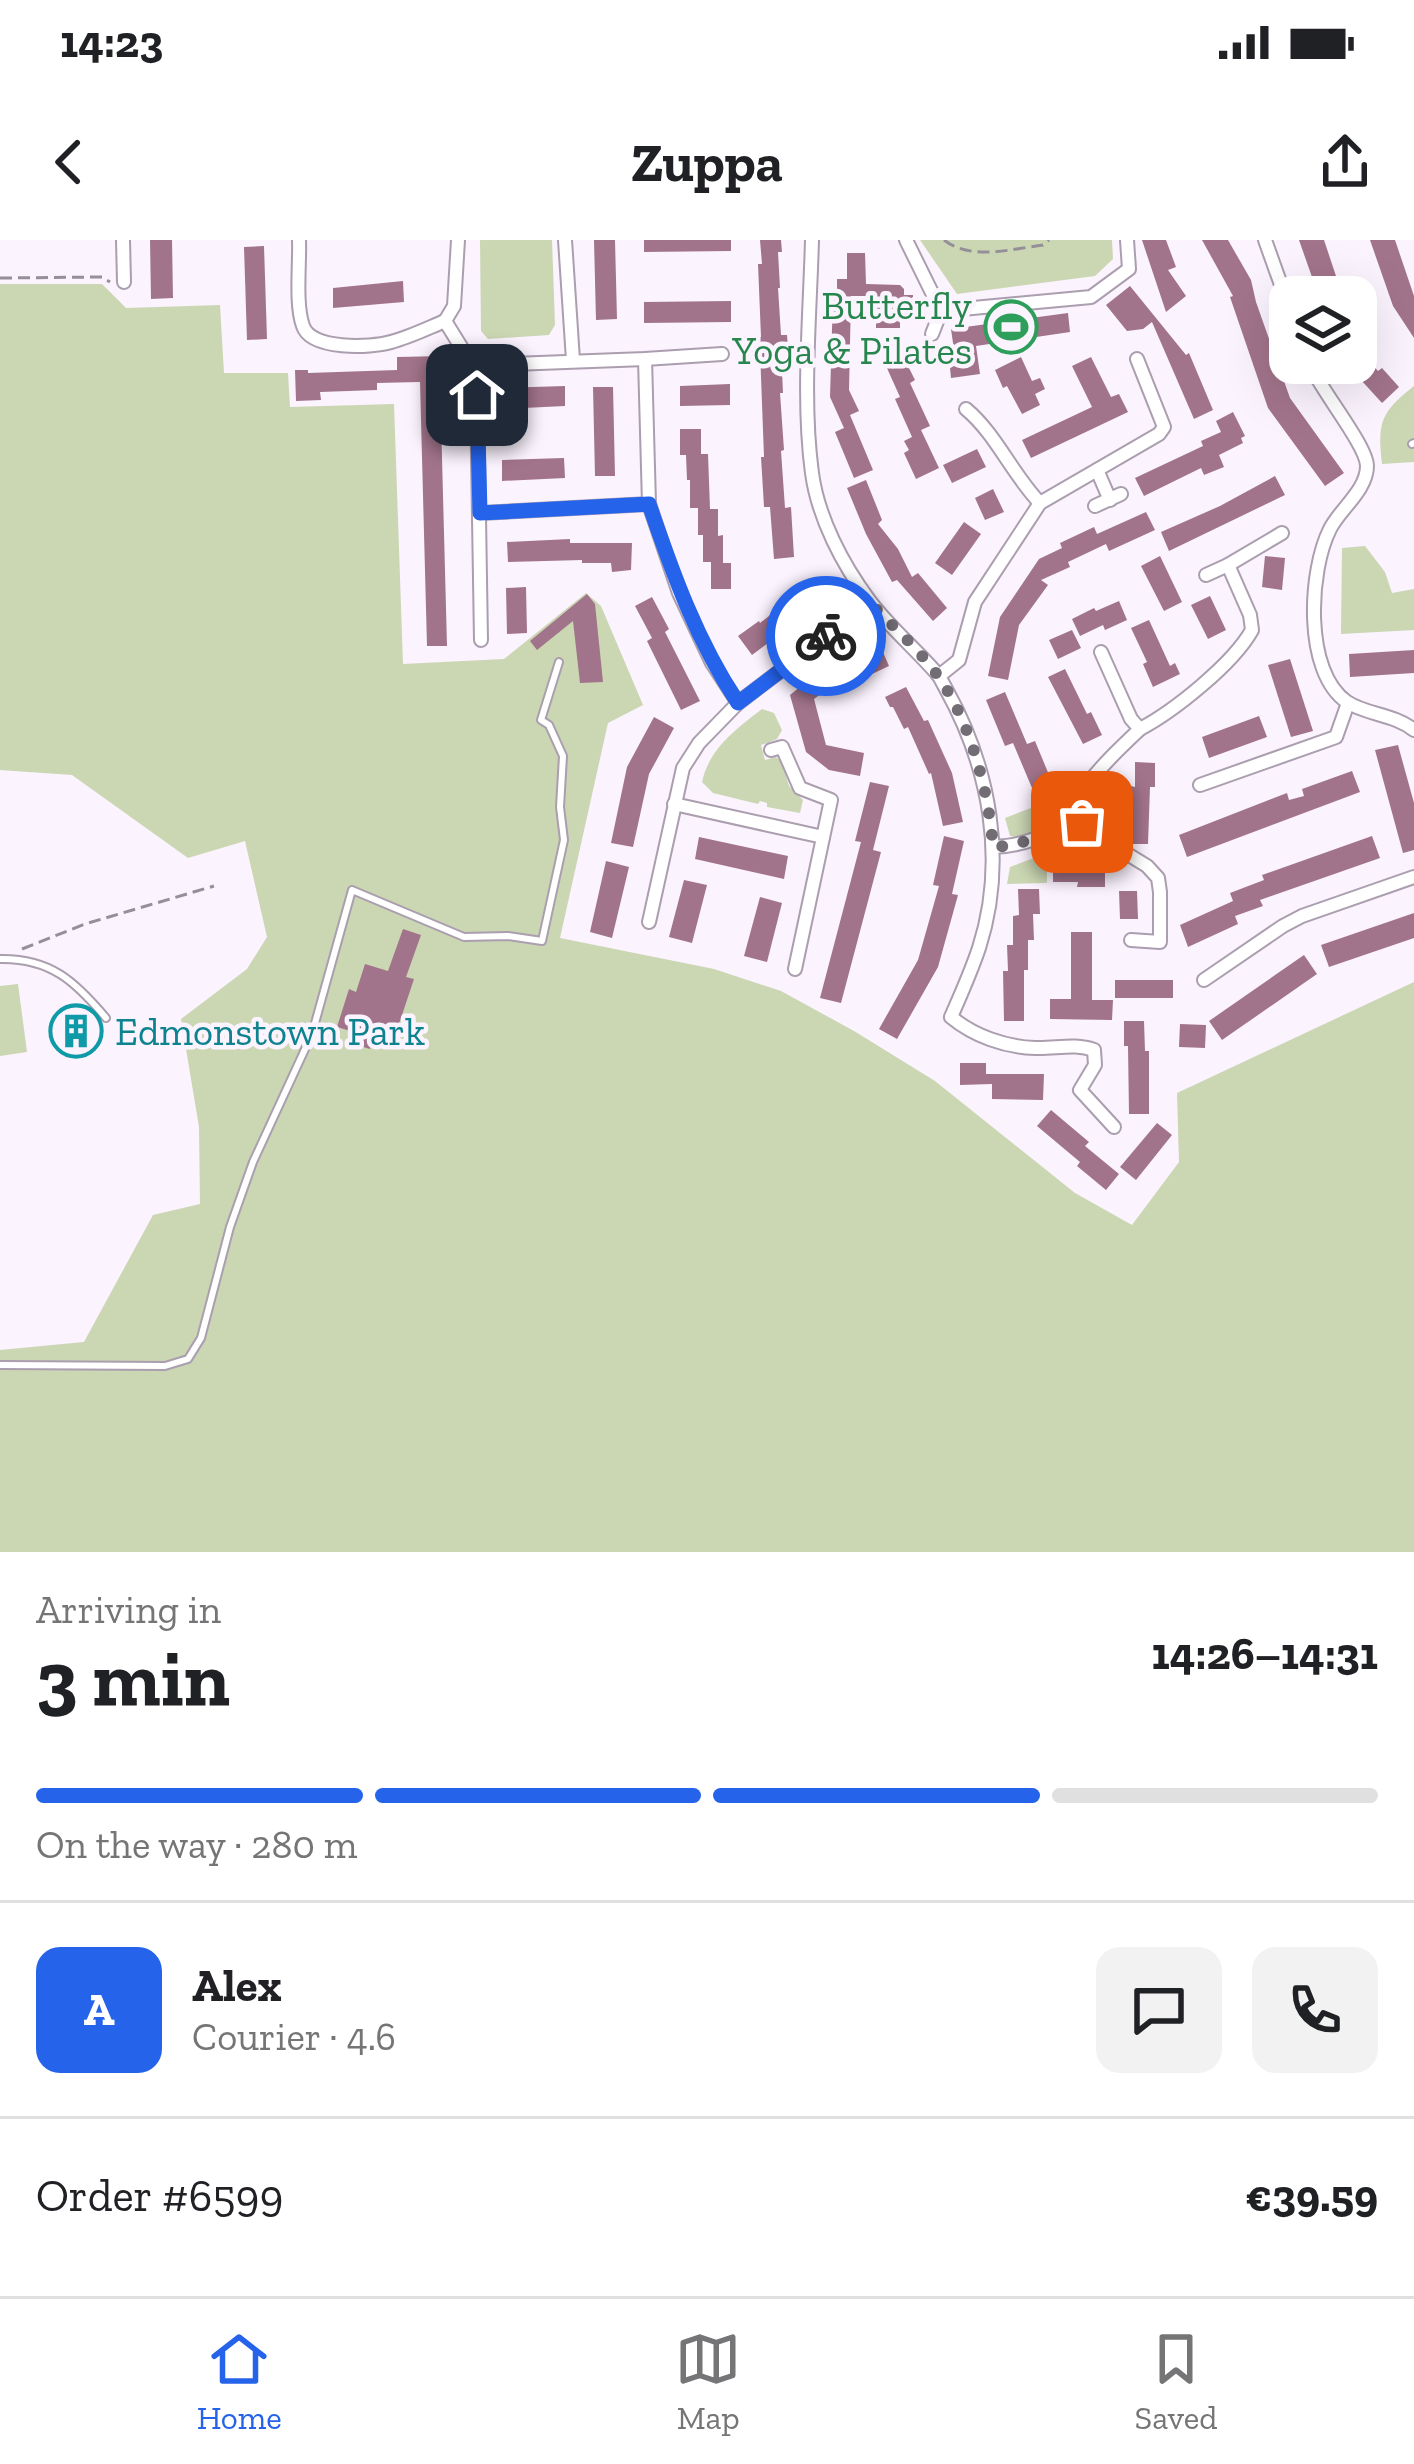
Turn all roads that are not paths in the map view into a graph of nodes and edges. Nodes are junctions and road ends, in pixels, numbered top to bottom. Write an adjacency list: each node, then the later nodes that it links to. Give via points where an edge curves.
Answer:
1 (123, 240): 10 (street)
2 (299, 240): 12 (street, via 300,312 313,340 393,342)
3 (458, 240): 12 (street, via 454,306)
4 (565, 240): 17 (street)
5 (812, 240): 29 (street, via 812,477 823,516)
6 (906, 240): 11 (street)
7 (1127, 240): 11 (street, via 1129,269 1091,297)
8 (1265, 240): 9 (street)
9 (1278, 276)
10 (117, 282)
11 (940, 310): 13 (street)
12 (445, 321): 17 (street, via 463,350 490,362)
13 (932, 334)
14 (722, 354): 15 (street)
15 (645, 359): 17 (street); 23 (street)
16 (1137, 359): 21 (street, via 1164,427)
17 (574, 360)
18 (1319, 384): 35 (street, via 1367,464 1325,539 1312,632 1335,691)
19 (477, 395): 25 (street)
20 (966, 409): 22 (street)
21 (1097, 470): 22 (street); 24 (street, via 1115,497)
22 (1040, 502): 33 (street, via 975,602 959,659)
23 (649, 504): 25 (street); 34 (street, via 679,592)
24 (1095, 506)
25 (480, 513): 30 (street)
26 (1282, 533): 27 (street)
27 (1228, 565): 28 (street); 36 (street, via 1252,630 1238,652)
28 (1206, 575)
29 (870, 603): 33 (street); 34 (street)
30 (482, 640)
31 (1101, 652): 36 (street)
32 (559, 662): 52 (lane, via 541,720 563,755 564,840 542,941 464,937 352,890 312,1034 230,1227 196,1350 165,1366)
33 (939, 676): 43 (street, via 984,780)
34 (738, 703): 40 (street, via 683,768)
35 (1348, 703): 37 (street); 39 (street, via 1336,737)
36 (1140, 729): 41 (street)
37 (1414, 730)
38 (771, 750): 42 (street, via 782,747 800,788 831,800)
39 (1200, 785)
40 (674, 804): 42 (street); 45 (street)
41 (1070, 812): 43 (street, via 1030,842); 46 (street, via 1158,878 1160,942)
42 (823, 837): 48 (street)
43 (993, 847): 51 (street, via 980,945 951,1017 1011,1045 1094,1050 1080,1090)
44 (1414, 877): 49 (street, via 1302,916)
45 (649, 922)
46 (1131, 940)
47 (1, 959): 50 (lane, via 45,965)
48 (795, 969)
49 (1204, 980)
50 (106, 1018)
51 (1114, 1127)
52 (0, 1365)

